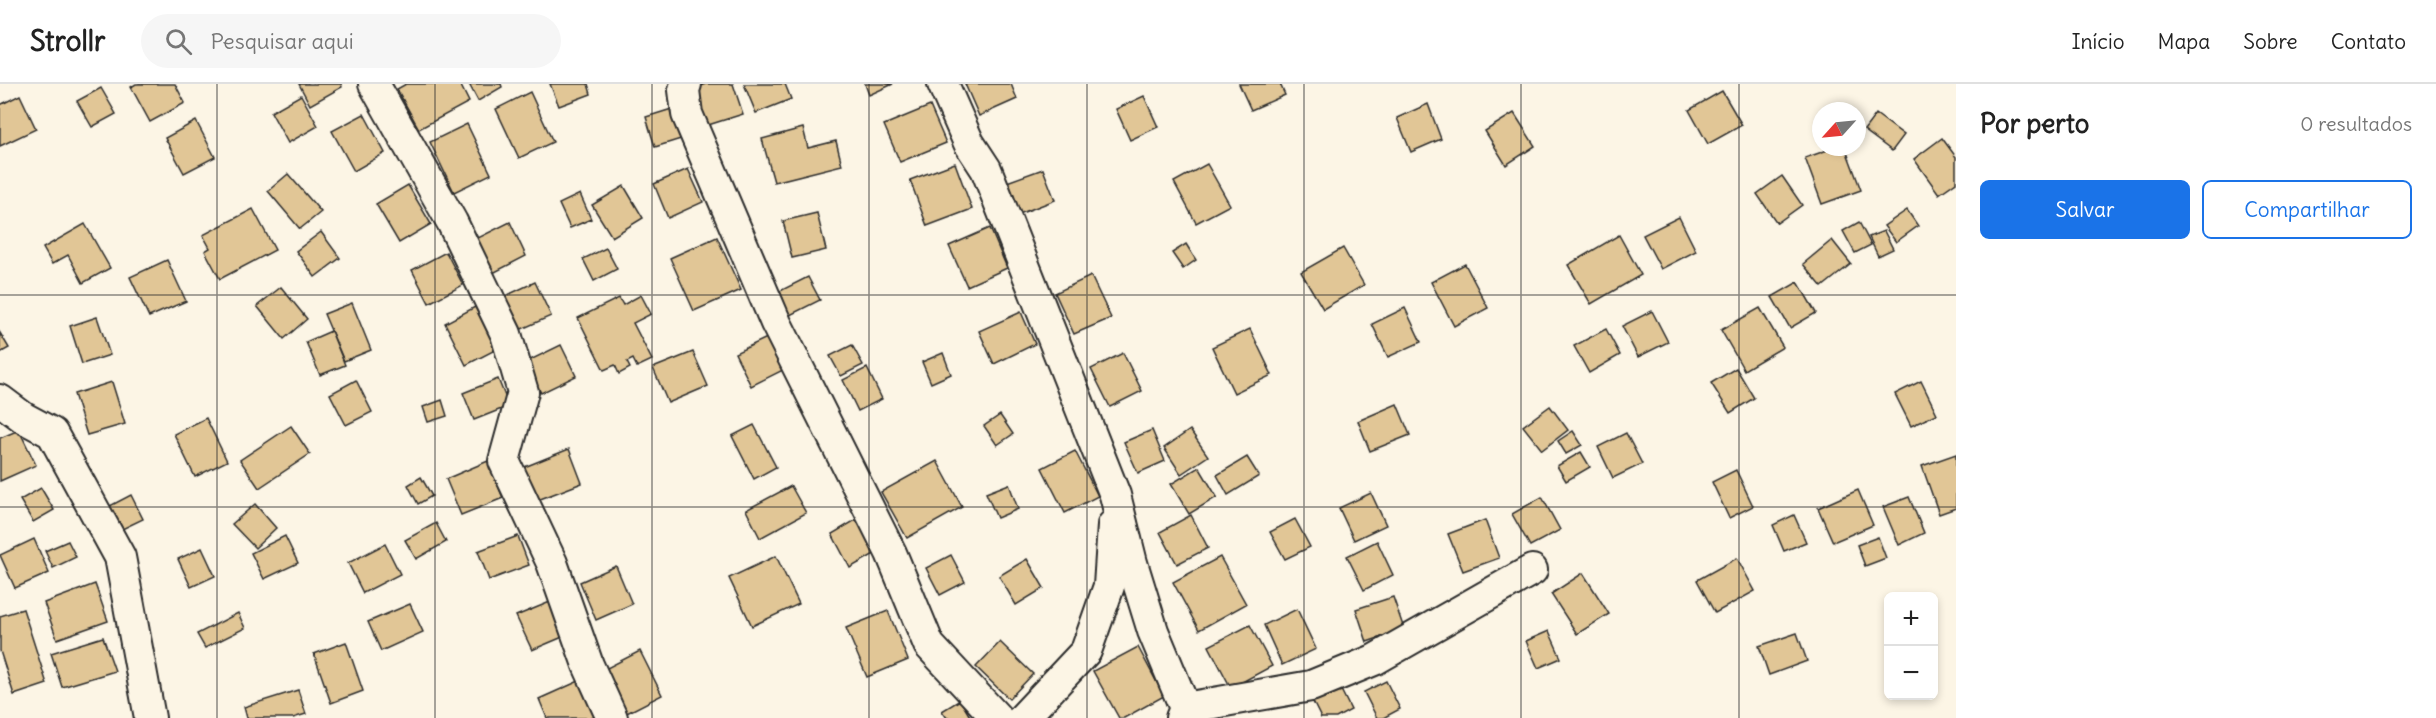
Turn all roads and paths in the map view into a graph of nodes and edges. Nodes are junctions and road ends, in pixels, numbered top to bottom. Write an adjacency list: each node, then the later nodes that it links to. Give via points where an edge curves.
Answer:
1 (374, 84): 9 (street, via 452,222 506,334 523,392 504,461 552,563 588,665)
2 (686, 84): 10 (street, via 687,114 776,323 891,553 929,645)
3 (943, 84): 5 (street, via 969,143 986,169)
4 (0, 400): 8 (street, via 51,433 120,557)
5 (1115, 495): 7 (street, via 1132,562); 11 (street, via 1109,586 1086,651)
6 (1532, 570): 7 (street, via 1374,660 1311,686)
7 (1183, 713)
8 (150, 718)
9 (612, 718)
10 (997, 718)
11 (1023, 718)

